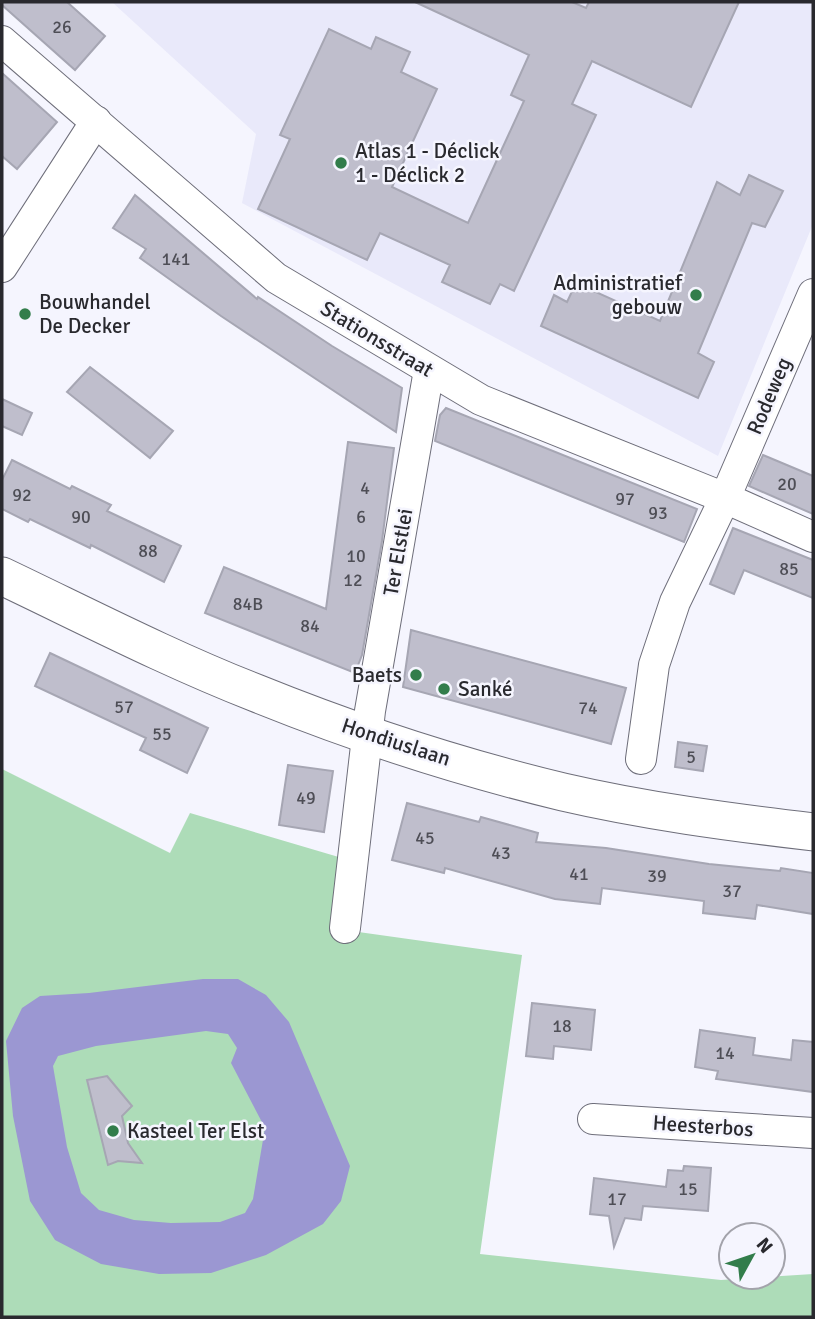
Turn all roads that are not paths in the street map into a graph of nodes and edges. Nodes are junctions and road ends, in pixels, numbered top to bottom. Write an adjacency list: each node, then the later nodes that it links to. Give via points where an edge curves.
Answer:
1 (2, 41): 2 (street, Stationsstraat)
2 (96, 121): 3 (street); 5 (street, Stationsstraat, via 276,278)
3 (2, 267)
4 (813, 294): 6 (street, Rodeweg)
5 (429, 370): 6 (street, Stationsstraat, via 481,400); 9 (street, Ter Elstlei)
6 (725, 498): 7 (street, Stationsstraat); 10 (street, Rodeweg, via 675,602 662,640 654,665)
7 (813, 537)
8 (2, 576): 9 (street, Hondiuslaan, via 256,694)
9 (369, 734): 11 (street, Hondiuslaan, via 564,792 700,818); 12 (street, Ter Elstlei)
10 (641, 759)
11 (813, 832)
12 (345, 928)
13 (593, 1119): 14 (street, Heesterbos)
14 (813, 1133)

